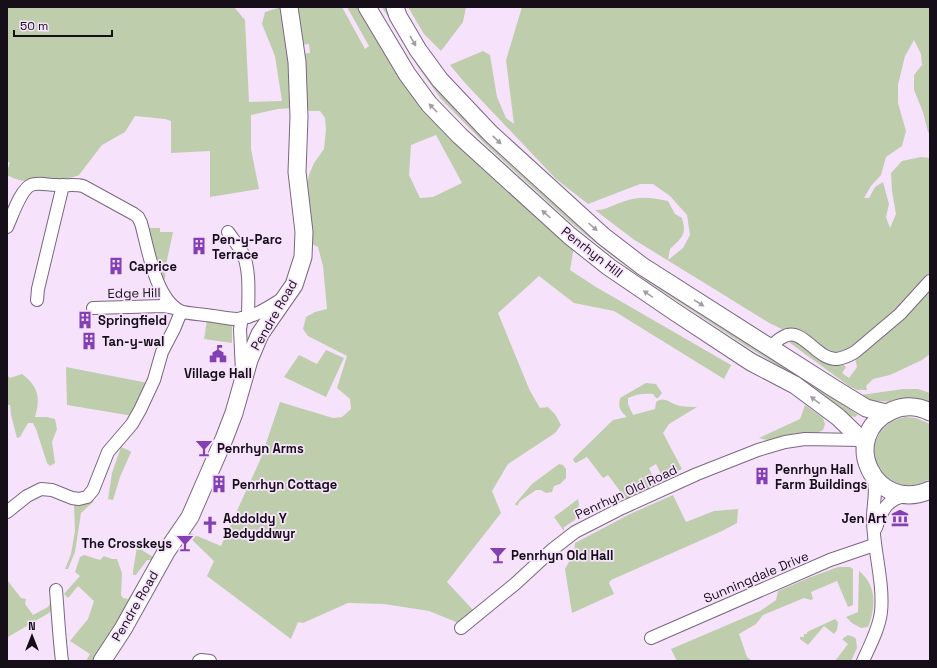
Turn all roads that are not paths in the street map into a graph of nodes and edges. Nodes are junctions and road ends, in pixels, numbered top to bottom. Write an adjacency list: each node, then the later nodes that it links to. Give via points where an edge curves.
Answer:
1 (289, 7): 8 (main road, Pendre Road, via 297,62 297,172 304,232 303,257)
2 (367, 7): 17 (main road, Penrhyn Hill, one-way to 2, via 796,385 751,362 675,312 570,236 460,136 429,104 407,74)
3 (395, 7): 13 (main road, Penrhyn Hill, one-way to 13, via 418,50 440,80 490,133 554,192 642,266)
4 (63, 186): 5 (street, via 31,185 20,198); 9 (street); 11 (street, via 83,186 138,217 163,294)
5 (7, 228)
6 (228, 232): 12 (street, via 242,252 246,263 248,277)
7 (930, 281): 13 (street, via 900,314 847,356 837,359 828,357 819,353 802,338 788,334)
8 (288, 295): 12 (street, via 266,309); 14 (main road, Pendre Road, via 260,334)
9 (37, 300)
10 (93, 308): 11 (street, Edge Hill, via 164,306)
11 (178, 310): 12 (street, Edge Hill, via 237,319); 22 (street, via 174,329 162,352 154,380 140,410 132,424 108,452 93,490 79,499 41,489 27,496)
12 (245, 317): 14 (street, via 240,329)
13 (771, 347): 16 (main road, Penrhyn Hill, via 866,408)
14 (242, 382): 28 (main road, Pendre Road, via 224,439 190,517 166,552)
15 (930, 412): 16 (main road, via 909,406)
16 (886, 413): 19 (main road, via 876,421)
17 (838, 417): 18 (street, via 838,429); 19 (main road, Penrhyn Hill)
18 (833, 440): 19 (street, Penrhyn Old Road); 25 (street, Penrhyn Old Road, via 785,442 758,450 622,508 575,532)
19 (863, 441): 20 (main road, via 868,467)
20 (873, 477): 21 (main road, via 894,493); 23 (street, via 876,484 873,512)
21 (920, 495): 23 (street, via 893,499 880,516)
22 (7, 512)
23 (874, 541): 26 (street, Sunningdale Drive); 31 (street, via 881,612 877,629)
24 (56, 590): 27 (street)
25 (461, 628)
26 (651, 638)
27 (62, 661)
28 (102, 661)
29 (199, 661): 30 (street)
30 (210, 661)
31 (863, 661)

